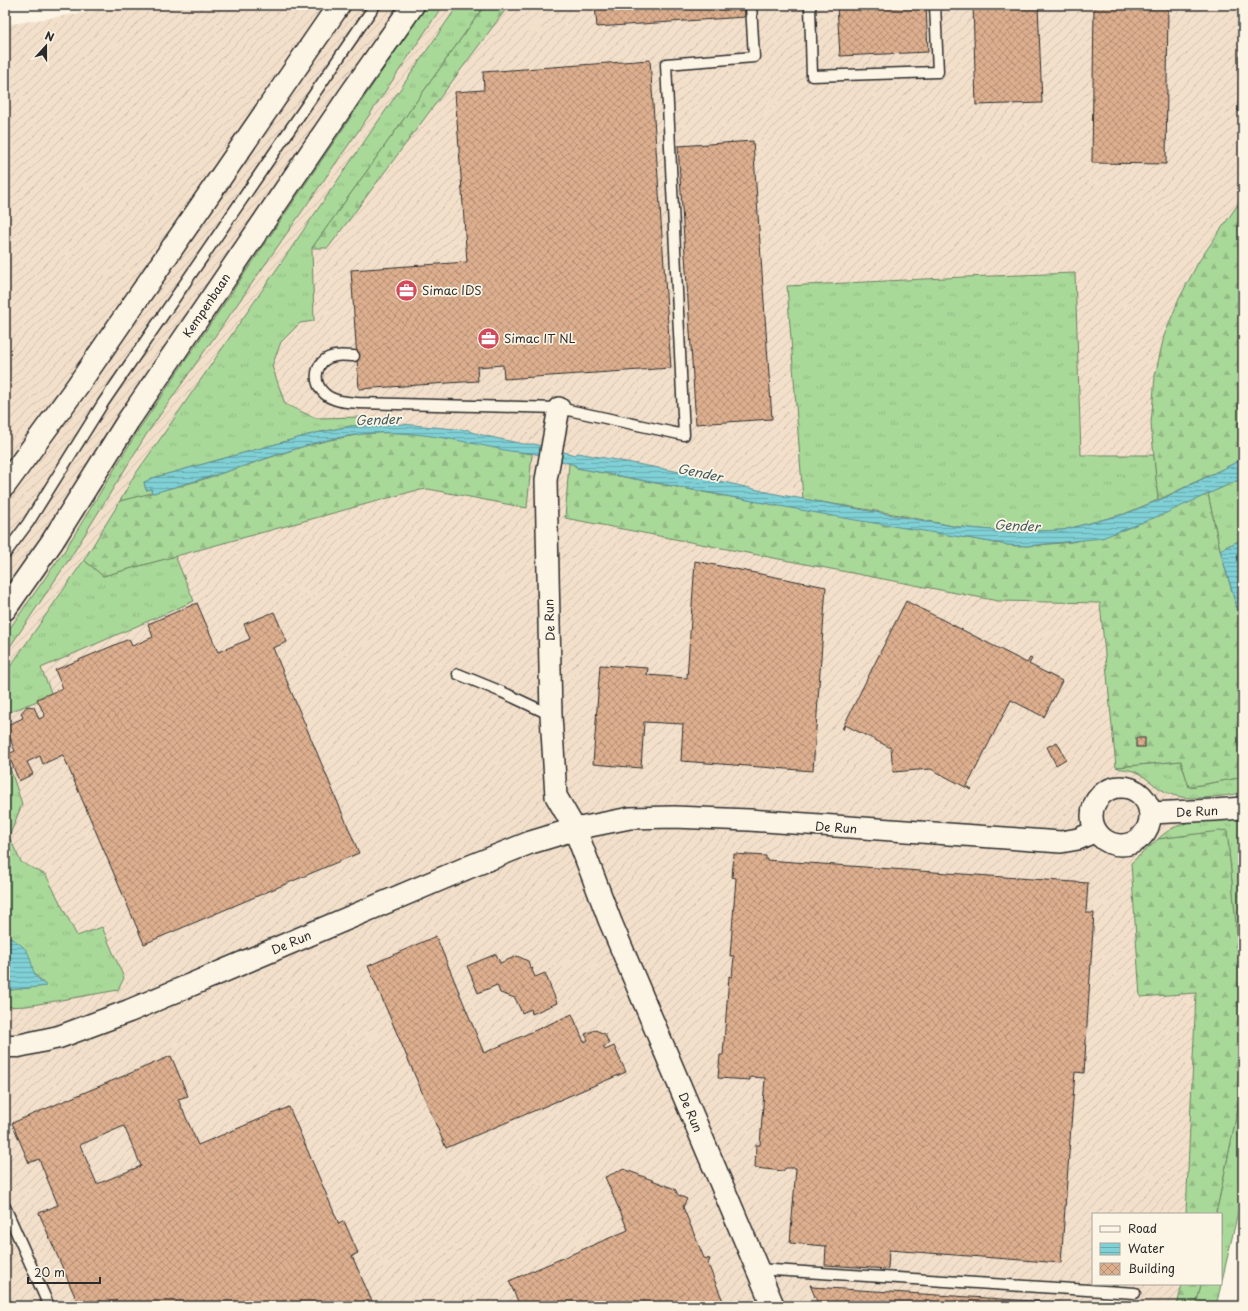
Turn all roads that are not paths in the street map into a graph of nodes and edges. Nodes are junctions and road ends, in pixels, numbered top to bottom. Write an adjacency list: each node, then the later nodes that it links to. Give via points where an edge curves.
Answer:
1 (339, 5): 9 (main road, via 78,385)
2 (375, 5): 10 (lane, via 103,403)
3 (413, 5): 11 (main road, Kempenbaan, via 128,421 52,542)
4 (751, 5): 8 (lane, via 754,57 666,64 684,435)
5 (810, 5): 6 (lane, via 812,76 938,72)
6 (935, 5)
7 (354, 356): 8 (lane, via 334,356 324,360 316,378 326,395 358,403)
8 (559, 408): 13 (street, De Run, via 546,480)
9 (5, 485)
10 (5, 554)
11 (5, 609)
12 (458, 674): 13 (lane)
13 (552, 714): 16 (street, De Run, via 556,796)
14 (1243, 808): 15 (street, De Run)
15 (1150, 813): 17 (street, via 1149,826 1142,837 1130,844 1117,845 1105,840); 17 (street, via 1146,801 1138,791 1125,787 1109,789 1096,800 1091,815)
16 (575, 829): 17 (street, De Run, via 630,818 674,817 1061,842 1078,839); 18 (main road, De Run, via 529,843 469,867 129,1011 59,1037 18,1046); 20 (main road, De Run, via 610,921)
17 (1096, 831)
18 (5, 1046)
19 (5, 1207): 22 (lane)
20 (757, 1269): 21 (lane); 23 (main road, De Run)
21 (1135, 1293)
22 (49, 1306)
23 (773, 1306)

